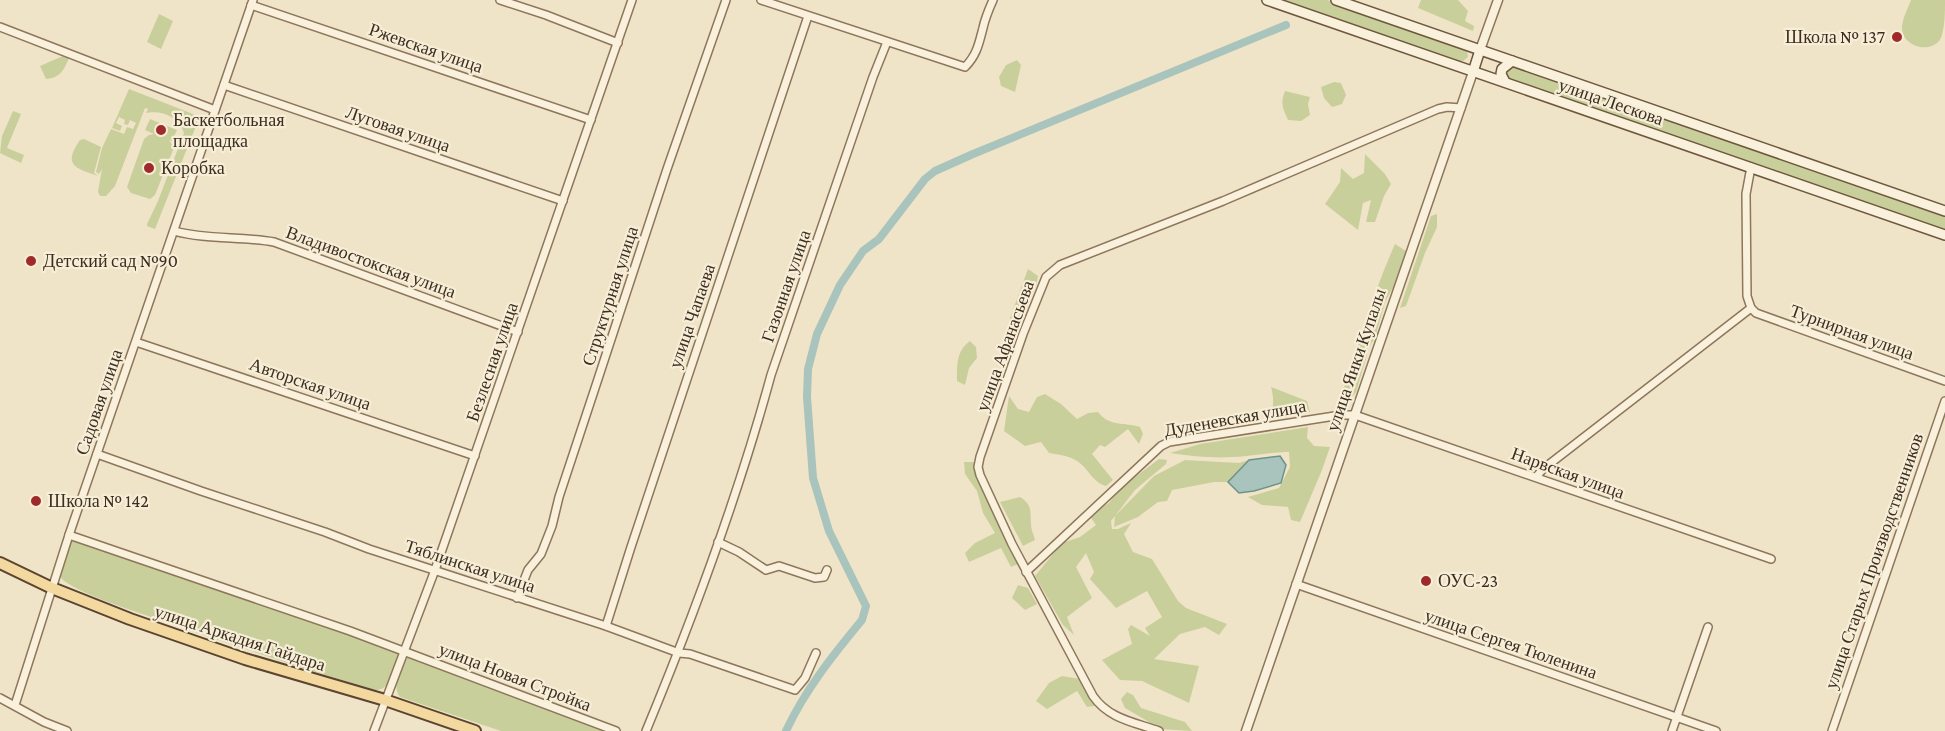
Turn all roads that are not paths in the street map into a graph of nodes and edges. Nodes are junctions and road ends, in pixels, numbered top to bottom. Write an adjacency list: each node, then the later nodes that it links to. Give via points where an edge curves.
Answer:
1 (500, 0): 13 (street)
2 (632, 0): 13 (street, Безлесная улица)
3 (726, 0): 45 (street, Структурная улица, via 612,334 552,526)
4 (761, 0): 10 (street)
5 (993, 0): 12 (street, via 979,45 965,67)
6 (1266, 0): 16 (main road, улица Лескова)
7 (1336, 0): 14 (main road, улица Лескова)
8 (1498, 0): 14 (street, улица Янки Купалы)
9 (252, 3): 18 (street, Садовая улица); 21 (street, Ржевская улица)
10 (808, 16): 12 (street); 46 (street, улица Чапаева)
11 (0, 27): 20 (street)
12 (887, 42): 37 (street, Газонная улица, via 771,375)
13 (618, 43): 21 (street, Безлесная улица)
14 (1480, 50): 15 (main road, улица Лескова); 16 (main road, улица Янки Купалы)
15 (1512, 61): 17 (main road, via 1502,69); 24 (main road, улица Лескова)
16 (1473, 72): 17 (main road, улица Лескова); 19 (street, улица Янки Купалы)
17 (1505, 82): 22 (main road, улица Лескова)
18 (224, 85): 20 (street, Садовая улица); 23 (street, Луговая улица)
19 (1461, 108): 32 (street, улица Янки Купалы); 42 (street, улица Афанасьева, via 1438,109 1223,201 1060,265 1046,277 978,467)
20 (215, 110): 25 (street, Садовая улица)
21 (591, 120): 23 (street, Безлесная улица)
22 (1751, 167): 26 (main road, улица Лескова); 27 (street, via 1746,194)
23 (563, 201): 28 (street, Безлесная улица)
24 (1945, 211)
25 (174, 231): 28 (street, Владивостокская улица, via 274,242); 29 (street, Садовая улица)
26 (1945, 235)
27 (1750, 308): 30 (street, Турнирная улица); 35 (street)
28 (518, 332): 34 (street, Безлесная улица)
29 (136, 342): 33 (street, Садовая улица); 34 (street, Авторская улица)
30 (1945, 381)
31 (1945, 401): 64 (street, улица Старых Производственников)
32 (1355, 415): 35 (street, Нарвская улица); 42 (street, Дуденевская улица, via 1169,442 1152,452); 43 (street, улица Янки Купалы)
33 (97, 454): 36 (street, Садовая улица); 40 (street, Тяблинская улица)
34 (475, 456): 40 (street, Безлесная улица)
35 (1536, 477): 38 (street, Нарвская улица)
36 (69, 535): 44 (street, Садовая улица); 48 (street, улица Новая Стройка)
37 (718, 542): 41 (street, via 766,570 779,566 820,578 825,577); 49 (street, Газонная улица)
38 (1771, 560)
39 (0, 563): 44 (main road, улица Аркадия Гайдара)
40 (435, 570): 45 (street, Тяблинская улица); 48 (street, Безлесная улица)
41 (827, 570)
42 (1026, 572): 60 (street, улица Афанасьева, via 1100,706 1117,717)
43 (1296, 584): 54 (street, улица Сергея Тюленина); 61 (street, улица Янки Купалы)
44 (52, 588): 52 (main road, улица Аркадия Гайдара, via 130,620 245,659); 53 (street, Садовая улица)
45 (517, 598): 46 (street, Тяблинская улица)
46 (606, 626): 49 (street, Тяблинская улица)
47 (1708, 627): 54 (street)
48 (404, 651): 52 (street, Безлесная улица); 58 (street, улица Новая Стройка)
49 (679, 653): 50 (street, Тяблинская улица, via 795,690); 59 (street, Газонная улица)
50 (816, 653)
51 (0, 698): 53 (street)
52 (385, 700): 56 (street, Безлесная улица); 57 (main road, улица Аркадия Гайдара)
53 (15, 705): 55 (street)
54 (1677, 716): 62 (street); 63 (street, улица Сергея Тюленина)
55 (68, 731)
56 (374, 731)
57 (476, 731)
58 (616, 731)
59 (646, 731)
60 (1159, 731)
61 (1246, 731)
62 (1672, 731)
63 (1716, 731)
64 (1832, 731)

